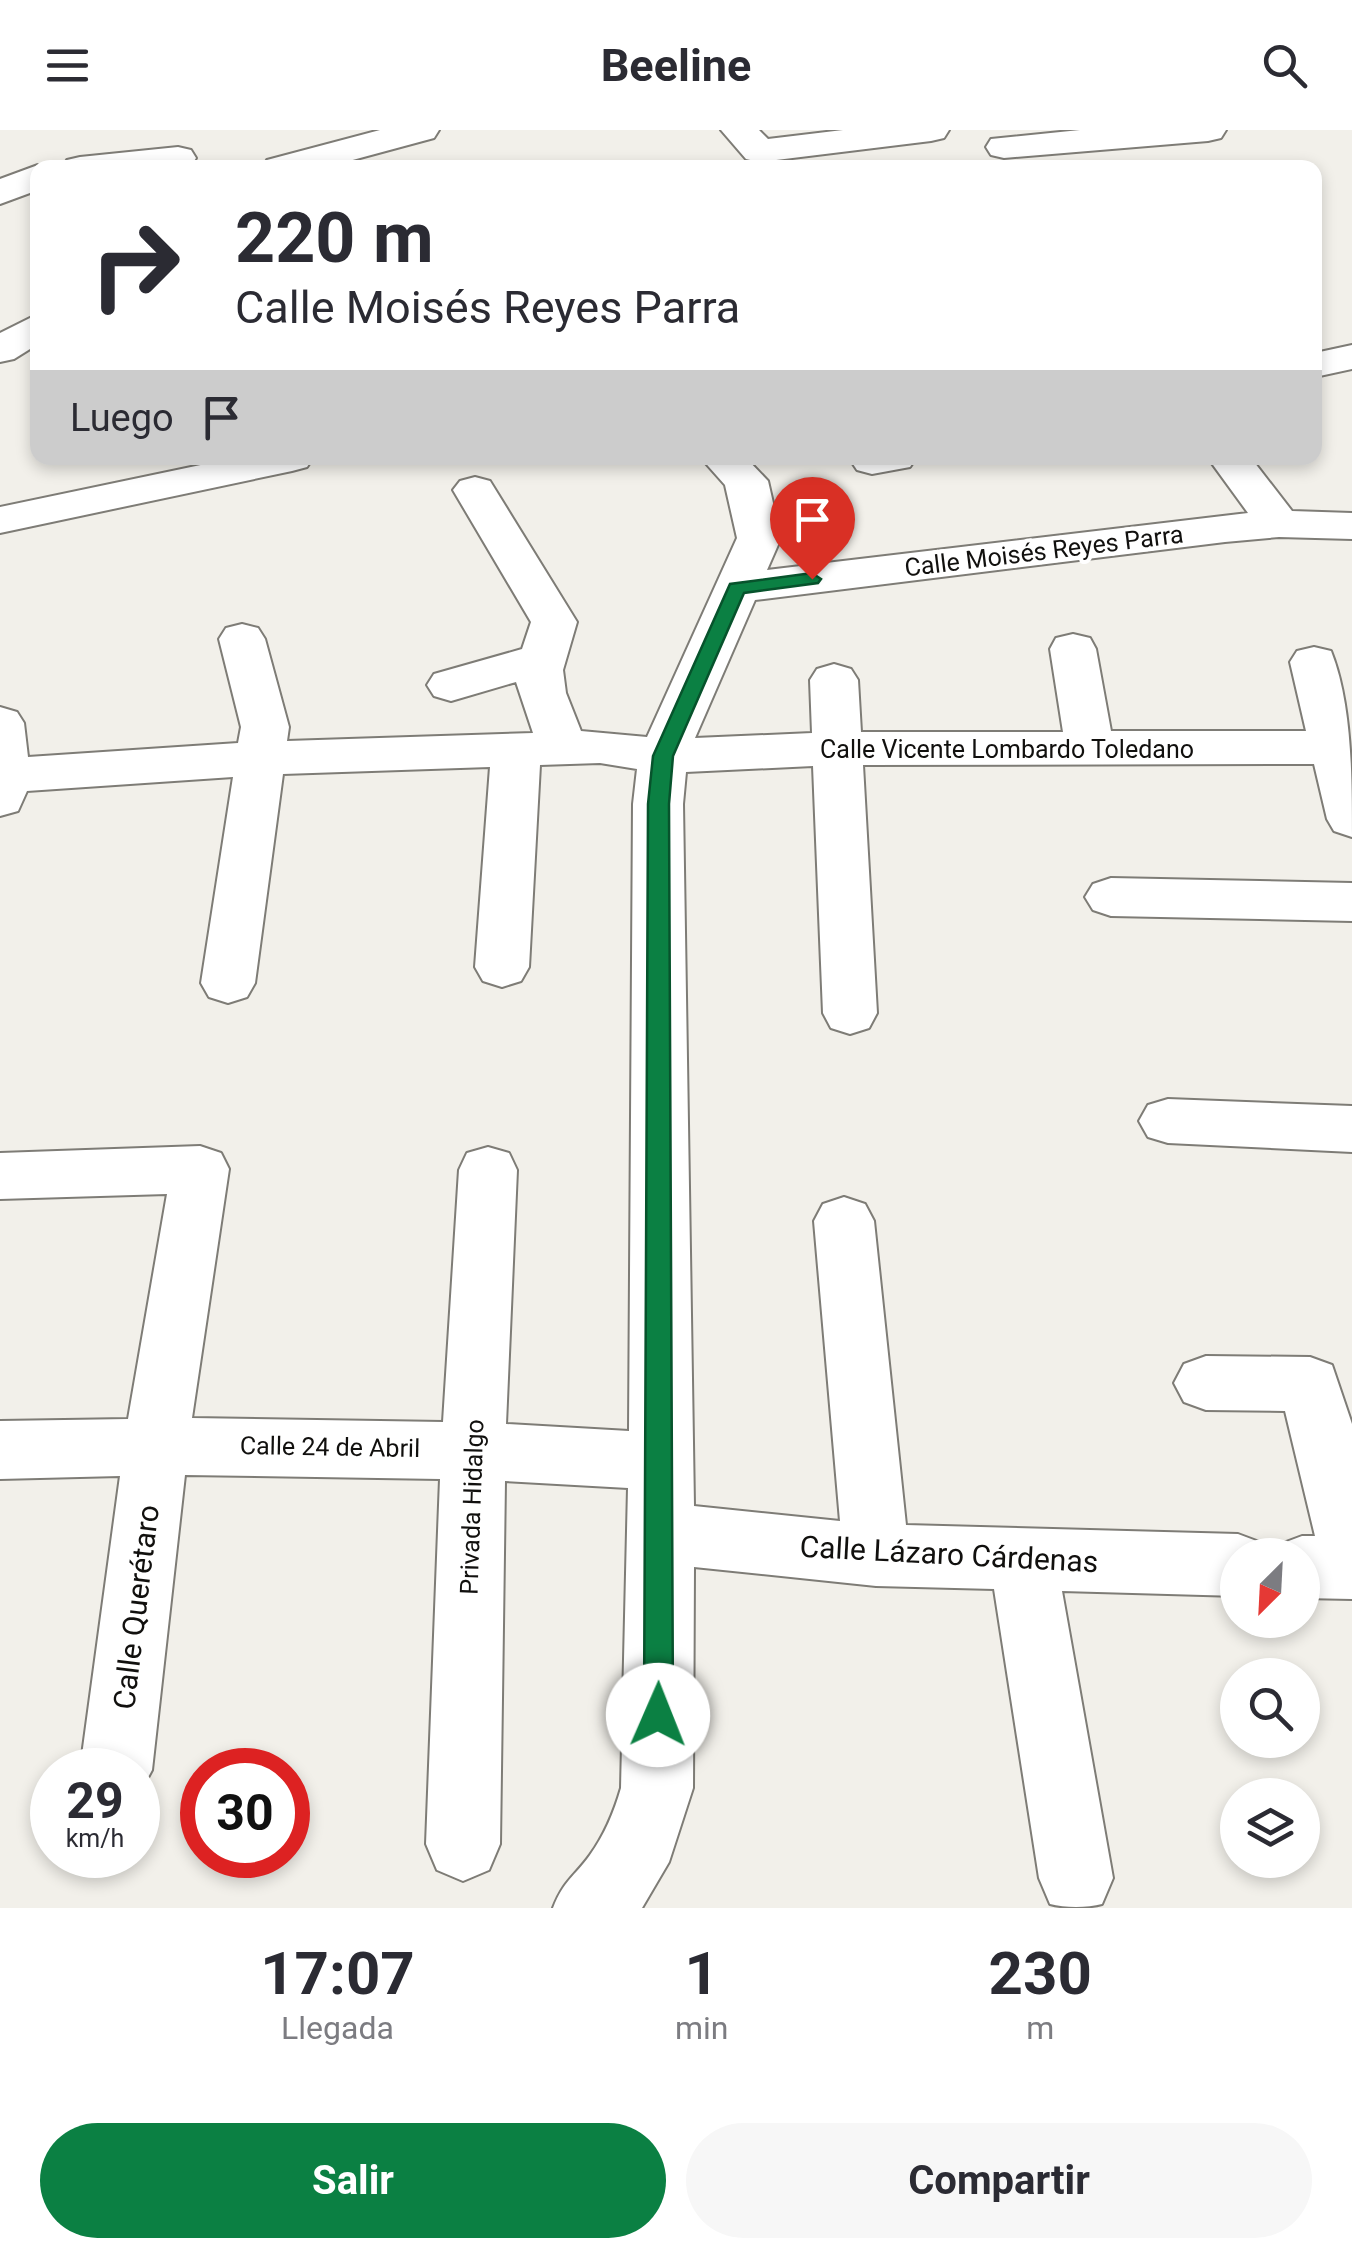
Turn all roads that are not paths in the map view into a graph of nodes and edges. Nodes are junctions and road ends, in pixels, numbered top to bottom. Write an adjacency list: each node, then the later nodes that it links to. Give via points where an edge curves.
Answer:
1 (146, 130): 7 (street)
2 (421, 130): 8 (street)
3 (932, 130): 5 (street)
4 (1208, 130): 6 (street)
5 (749, 140)
6 (1005, 148)
7 (185, 160)
8 (310, 160)
9 (30, 180): 10 (street)
10 (0, 193)
11 (30, 331): 12 (street)
12 (0, 350)
13 (1352, 357): 14 (street)
14 (1322, 363)
15 (259, 465): 19 (street)
16 (729, 465): 22 (street, via 746,481 759,538)
17 (1234, 465): 20 (street)
18 (475, 490): 25 (street, via 554,622)
19 (0, 520)
20 (1279, 524): 21 (street, Calle Moisés Reyes Parra); 22 (street, Calle Moisés Reyes Parra)
21 (1352, 526)
22 (736, 588): 33 (street)
23 (242, 638): 35 (street, via 266,726)
24 (1073, 648): 31 (street)
25 (541, 660): 28 (street); 34 (street)
26 (1314, 662): 30 (street)
27 (834, 680): 32 (street)
28 (451, 685)
29 (0, 724): 36 (street)
30 (1343, 747): 31 (street, Calle Vicente Lombardo Toledano); 37 (street)
31 (1090, 748): 32 (street, Calle Vicente Lombardo Toledano)
32 (837, 749): 33 (street, Calle Vicente Lombardo Toledano); 42 (street)
33 (663, 756): 34 (street, Calle Vicente Lombardo Toledano, via 604,776); 52 (street)
34 (531, 759): 35 (street, Calle Vicente Lombardo Toledano); 40 (street)
35 (261, 769): 36 (street, Calle Vicente Lombardo Toledano); 41 (street)
36 (1, 789)
37 (1352, 819)
38 (1111, 897): 39 (street)
39 (1352, 902)
40 (502, 967)
41 (228, 983)
42 (850, 1013)
43 (1168, 1121): 44 (street)
44 (1352, 1128)
45 (488, 1170): 50 (street, Privada Hidalgo)
46 (0, 1176): 49 (street, Calle Querétaro, via 200,1169)
47 (844, 1221): 55 (street)
48 (1206, 1383): 54 (street, via 1310,1384)
49 (156, 1445): 50 (street, Calle 24 de Abril); 51 (street, Calle 24 de Abril); 60 (street, Calle Querétaro)
50 (474, 1449): 52 (street, Calle 24 de Abril); 61 (street, Privada Hidalgo)
51 (0, 1450)
52 (660, 1461): 53 (street)
53 (661, 1533): 55 (street, Calle Lázaro Cárdenas); 63 (street, via 657,1788 643,1836 615,1884)
54 (1352, 1552)
55 (876, 1555): 56 (street, Calle Lázaro Cárdenas)
56 (1023, 1560): 57 (street, Calle Lázaro Cárdenas); 62 (street)
57 (1220, 1565)
58 (1320, 1567): 59 (street)
59 (1352, 1568)
60 (119, 1748)
61 (462, 1844)
62 (1076, 1878)
63 (590, 1908)

